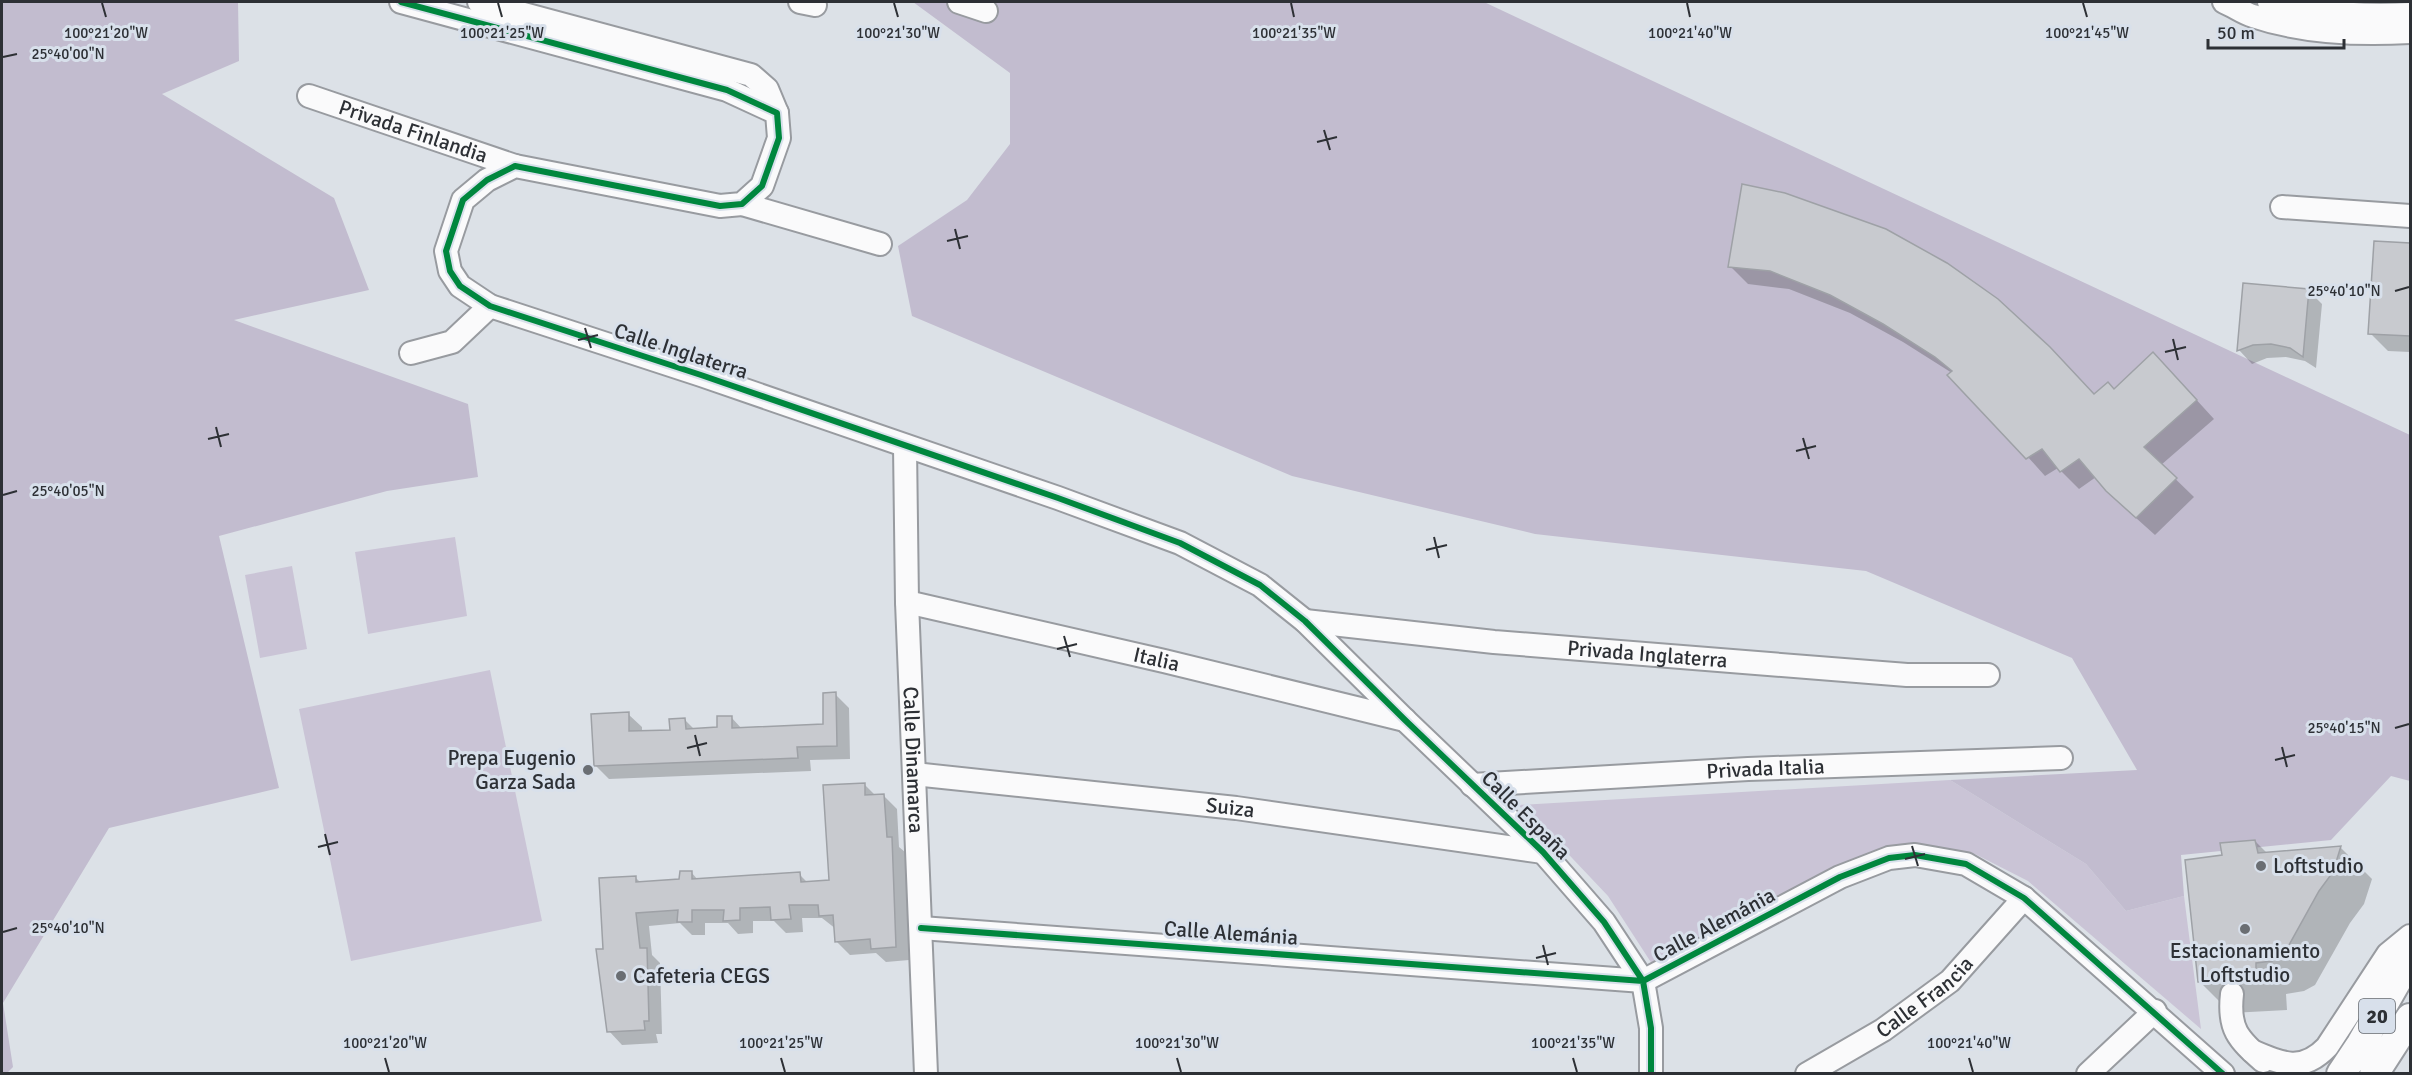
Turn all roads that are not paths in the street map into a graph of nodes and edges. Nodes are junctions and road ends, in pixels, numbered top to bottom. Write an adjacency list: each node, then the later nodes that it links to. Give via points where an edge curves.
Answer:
1 (401, 2): 11 (street, via 727,90)
2 (479, 2): 7 (street)
3 (959, 2): 6 (street)
4 (2224, 2): 9 (street, via 2252,16 2296,27 2376,34)
5 (2269, 2): 8 (street, via 2352,14)
6 (986, 11)
7 (556, 12): 11 (street, via 752,75 767,89)
8 (2410, 14)
9 (2410, 32)
10 (309, 96): 12 (street, Privada Finlandia)
11 (777, 113): 13 (street, via 779,138 762,186)
12 (515, 166): 13 (street, via 720,206); 17 (street, Calle Inglaterra, via 487,180 463,200 446,251 450,271 460,286)
13 (742, 204): 16 (street)
14 (2282, 207): 15 (street)
15 (2410, 216)
16 (880, 244)
17 (490, 306): 18 (street, via 452,342); 19 (street, Calle Inglaterra)
18 (411, 353)
19 (905, 446): 20 (street, Calle Dinamarca); 21 (street, Calle Inglaterra, via 1180,543 1260,585)
20 (907, 602): 23 (street, Italia); 25 (street, Calle Dinamarca)
21 (1305, 621): 22 (street, Privada Inglaterra, via 1494,642 1896,674); 23 (street, Calle España)
22 (1988, 675)
23 (1405, 720): 26 (street, Calle España)
24 (2061, 758): 26 (street, Privada Italia)
25 (914, 774): 27 (street, Suiza, via 1236,808); 29 (street, Calle Dinamarca)
26 (1472, 784): 27 (street, Calle España)
27 (1544, 852): 32 (street, Calle España, via 1604,922)
28 (2024, 898): 32 (street, Calle Alemánia, via 1966,864 1915,855 1889,858 1840,878); 34 (street, Calle Alemánia); 39 (street, Calle Francia, via 1950,981 1883,1030)
29 (921, 928): 32 (street, Calle Alemánia); 37 (street, Calle Dinamarca)
30 (2410, 936): 36 (street, via 2388,954 2318,1056 2306,1063 2292,1064)
31 (2410, 958): 43 (main road, 20)
32 (1643, 981): 38 (street, Calle España, via 1651,1028)
33 (2232, 994): 36 (street, via 2233,1028)
34 (2155, 1011): 40 (street); 41 (street, Calle Alemánia)
35 (2410, 1018): 44 (main road, 20)
36 (2252, 1051): 42 (street)
37 (926, 1074)
38 (1651, 1074)
39 (1806, 1074)
40 (2088, 1074)
41 (2223, 1074)
42 (2279, 1074)
43 (2340, 1074)
44 (2374, 1074)

